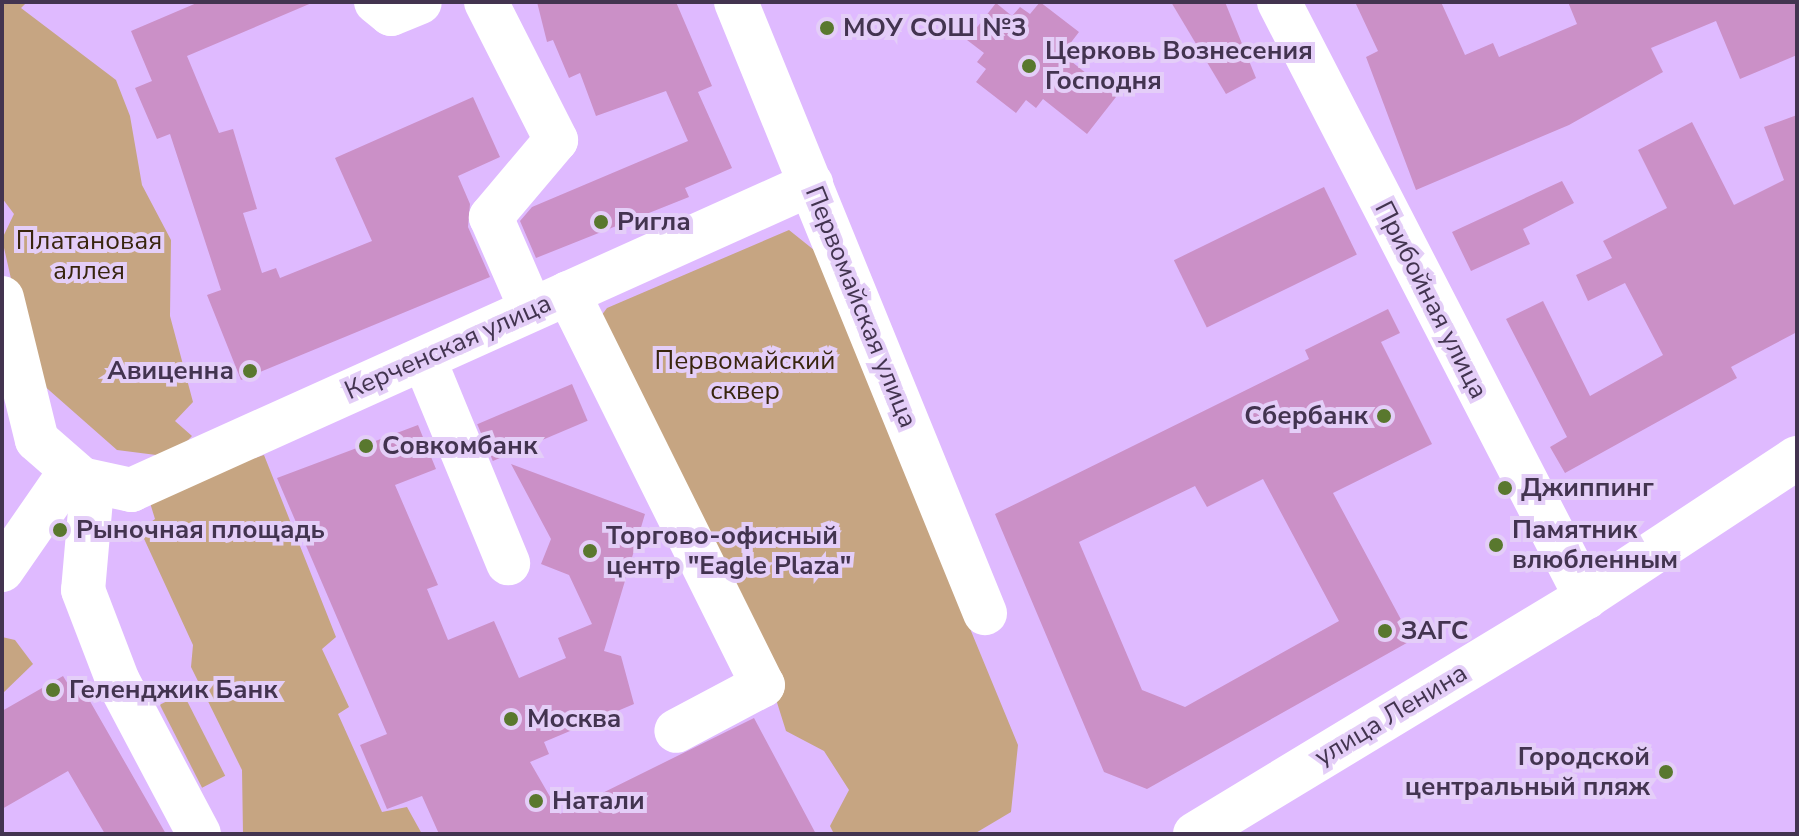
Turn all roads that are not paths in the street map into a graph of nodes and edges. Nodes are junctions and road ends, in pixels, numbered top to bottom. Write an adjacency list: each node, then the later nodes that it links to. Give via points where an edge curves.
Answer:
1 (376, 2): 2 (street, via 391,14)
2 (420, 2)
3 (486, 2): 8 (street, via 556,140 491,217)
4 (736, 2): 6 (street, Первомайская улица)
5 (1279, 2): 14 (street, Прибойная улица)
6 (811, 184): 8 (street, Керченская улица); 15 (street, Первомайская улица)
7 (2, 298): 11 (street, via 37,440)
8 (549, 301): 9 (street, Керченская улица); 16 (street, via 763,685)
9 (424, 359): 11 (street, Керченская улица, via 131,490); 12 (street)
10 (1797, 458): 14 (street, улица Ленина)
11 (84, 478): 13 (street, via 67,476); 17 (street, via 92,488 83,590 118,681)
12 (508, 563)
13 (2, 570)
14 (1586, 597): 18 (street, улица Ленина)
15 (985, 613)
16 (676, 731)
17 (199, 834)
18 (1195, 834)

